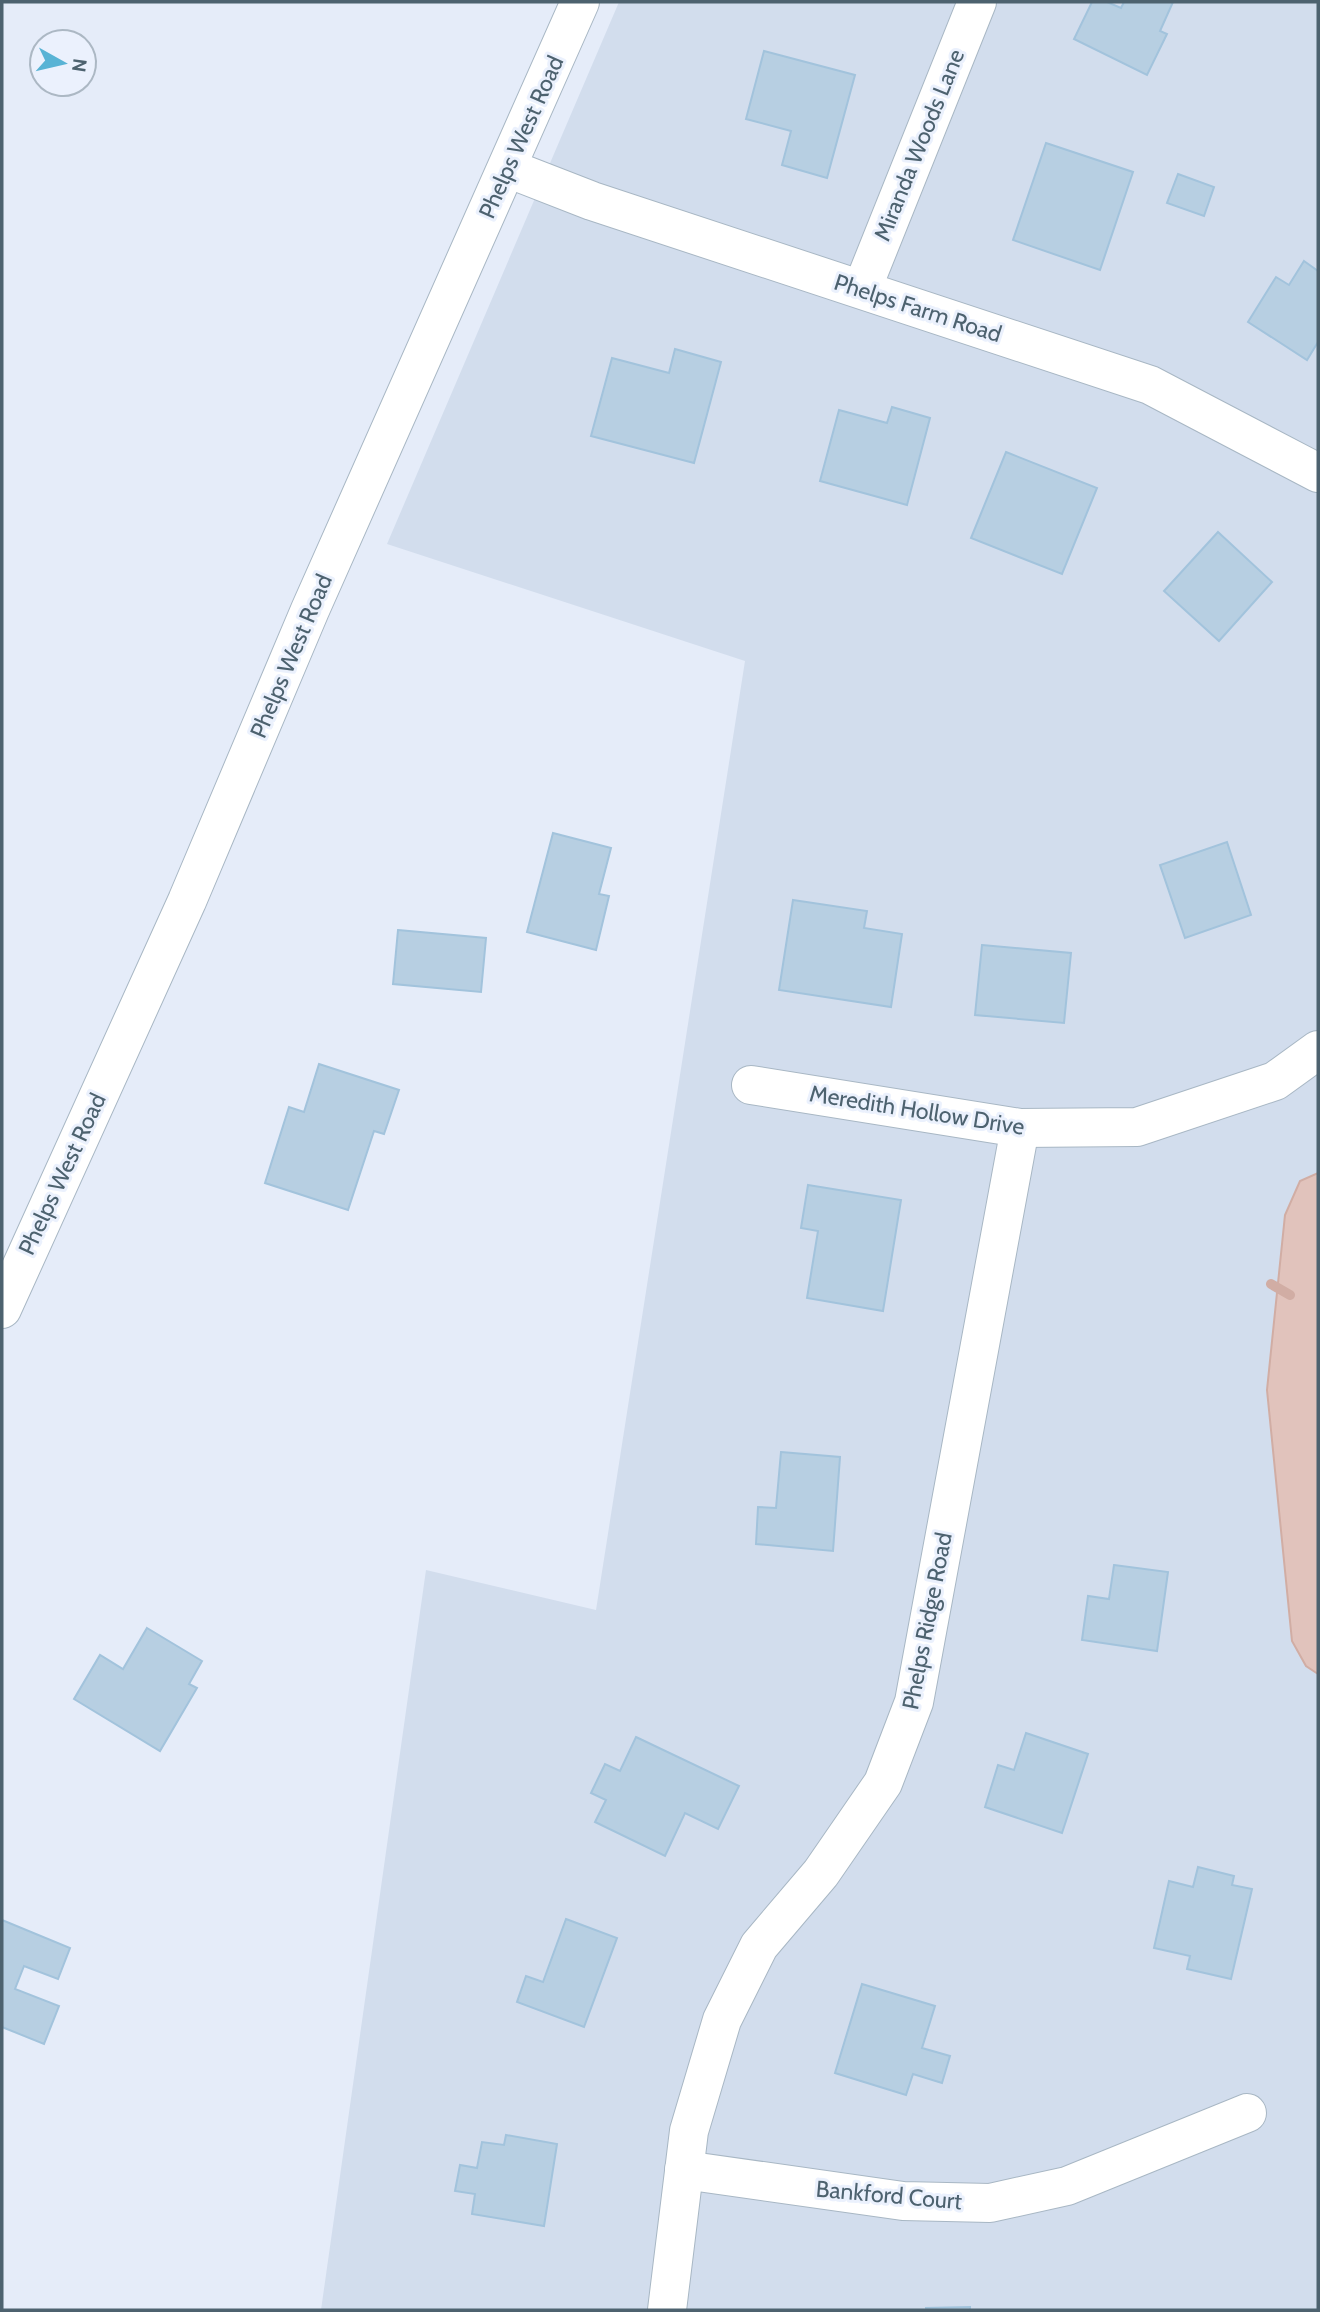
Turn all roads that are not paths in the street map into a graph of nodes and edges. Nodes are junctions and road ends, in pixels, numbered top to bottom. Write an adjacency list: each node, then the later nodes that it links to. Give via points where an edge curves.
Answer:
1 (580, 2): 3 (street, Phelps West Road)
2 (976, 2): 4 (street, Miranda Woods Lane)
3 (507, 168): 4 (street, Phelps Farm Road); 9 (street, Phelps West Road, via 310,610 183,911)
4 (862, 289): 5 (street, Phelps Farm Road, via 1150,385)
5 (1318, 473)
6 (1318, 1050): 8 (street, Meredith Hollow Drive, via 1275,1081 1137,1127)
7 (751, 1085): 8 (street, Meredith Hollow Drive)
8 (1020, 1128): 11 (street, Phelps Ridge Road, via 914,1702 883,1783 821,1873 759,1947 722,2020 689,2131)
9 (2, 1309)
10 (1247, 2113): 11 (street, Bankford Court, via 1067,2186 990,2203 903,2201)
11 (684, 2170): 12 (street, Phelps Ridge Road)
12 (667, 2310)

